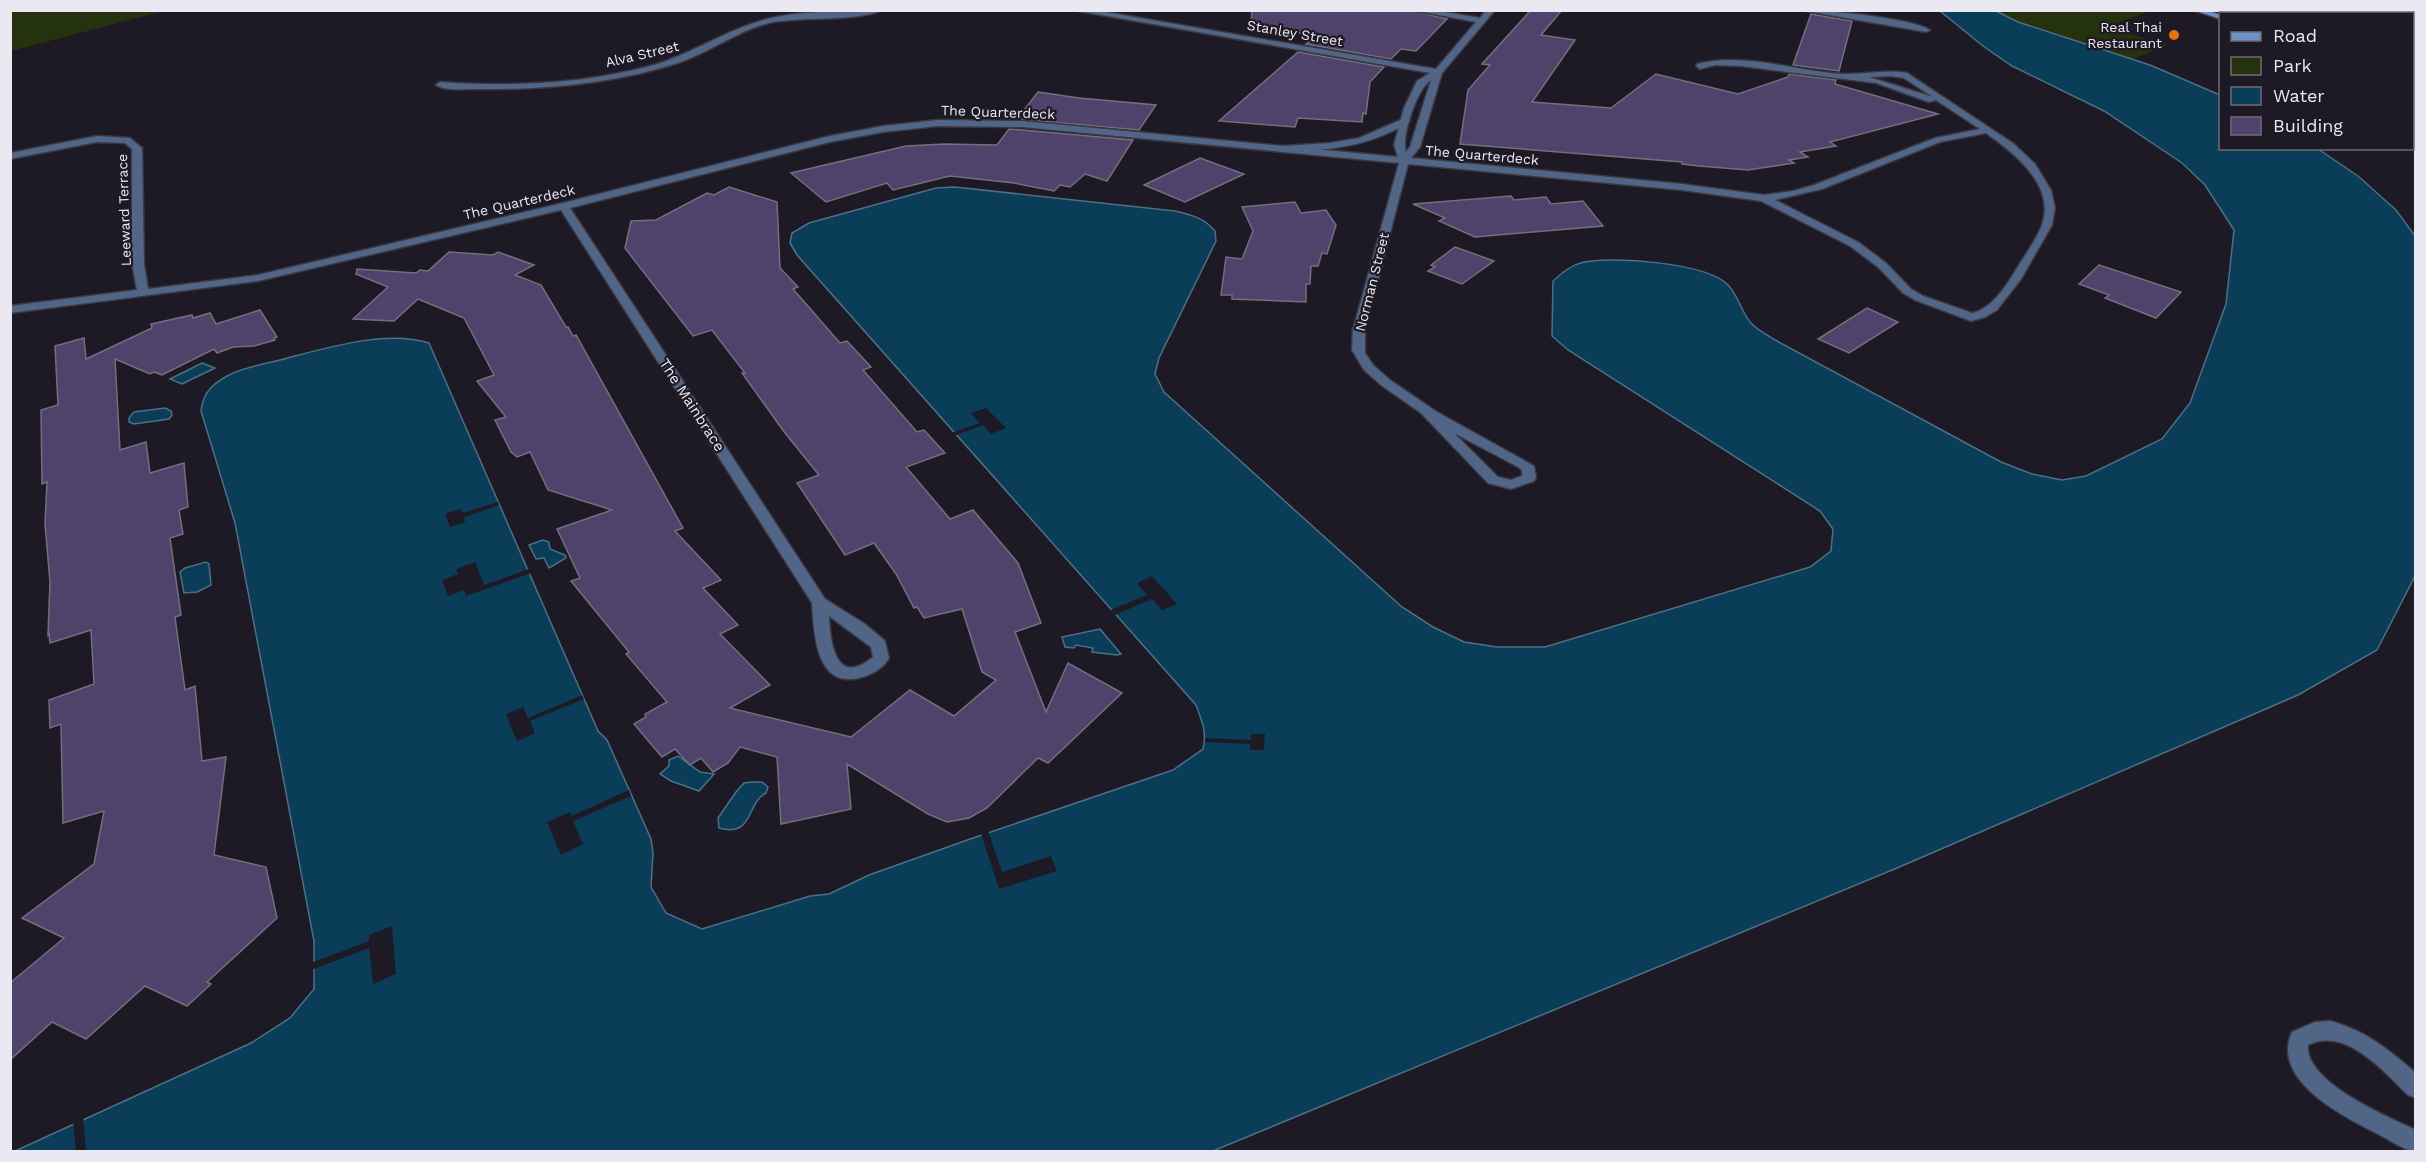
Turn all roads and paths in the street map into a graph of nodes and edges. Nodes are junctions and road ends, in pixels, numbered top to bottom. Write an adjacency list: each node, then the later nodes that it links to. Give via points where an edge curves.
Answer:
1 (878, 10): 12 (street, Alva Street, via 800,15 765,22 674,62 612,76 500,86)
2 (1077, 10): 11 (street, Stanley Street)
3 (1416, 10): 8 (street)
4 (1491, 10): 8 (street, Norman Street)
5 (1804, 10): 9 (street)
6 (2197, 10): 7 (street)
7 (2219, 17)
8 (1482, 21): 11 (street, Norman Street)
9 (1926, 30)
10 (1700, 66): 14 (street, via 1737,63 1892,85 1962,113)
11 (1438, 72): 13 (street, Norman Street, via 1420,83); 17 (street, Norman Street, via 1415,147)
12 (440, 85)
13 (1405, 121): 15 (street, via 1353,143); 17 (street, Norman Street, via 1399,145)
14 (1989, 130): 18 (street, The Quarterdeck, via 1938,140 1807,191); 18 (street, via 2039,175 2049,199 2049,217 2000,302 1976,317 1914,296 1854,244)
15 (1276, 148): 17 (street, The Quarterdeck); 19 (street, The Quarterdeck, via 1022,124 938,123 830,139)
16 (10, 156): 20 (street, Leeward Terrace, via 97,139 127,140 137,148 138,264)
17 (1404, 161): 18 (street, The Quarterdeck); 22 (street, Norman Street, via 1359,330 1358,347 1367,367)
18 (1764, 198)
19 (564, 206): 20 (street, The Quarterdeck, via 258,278); 23 (street, The Mainbrace)
20 (143, 294): 21 (street, The Quarterdeck)
21 (10, 310)
22 (1426, 411): 22 (street, Norman Street, via 1523,464 1529,478 1506,485 1493,480)
23 (820, 603): 23 (street, The Mainbrace, via 879,645 881,658 876,664 855,673 836,670 824,637)
24 (2415, 1088): 25 (street, via 2357,1039 2330,1029 2309,1031 2299,1039 2297,1054 2303,1066 2328,1093)
25 (2415, 1142)

